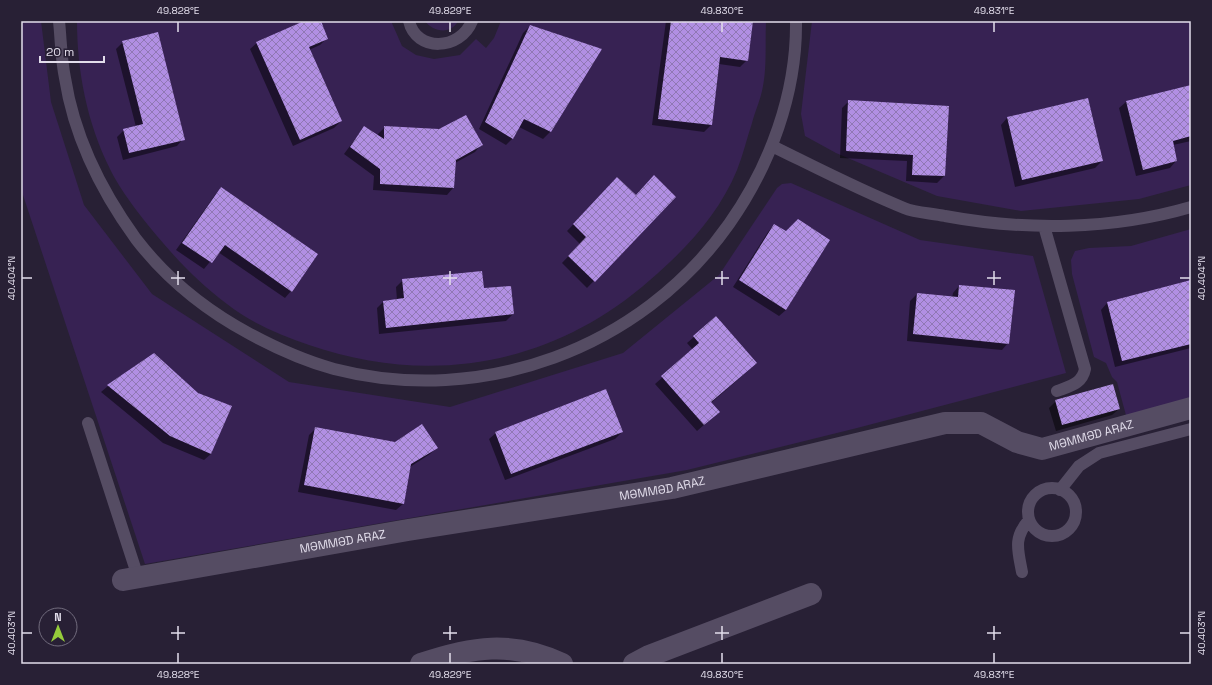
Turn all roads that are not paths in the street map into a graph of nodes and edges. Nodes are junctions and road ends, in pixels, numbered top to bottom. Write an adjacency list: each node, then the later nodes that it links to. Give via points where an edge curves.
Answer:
1 (59, 21): 5 (lane, via 65,79 80,137 105,191 138,240 178,284 225,320 278,349 334,369 393,379 452,380 512,371 568,353 622,326 670,291 712,249 746,200)
2 (409, 21): 3 (lane, via 416,34 423,40 443,45 462,37)
3 (472, 21)
4 (796, 21): 5 (lane, via 788,93)
5 (772, 146): 7 (lane, via 905,208 966,220)
6 (1191, 207): 7 (lane, via 1102,224)
7 (1044, 226): 8 (lane, via 1084,369 1083,377 1076,384)
8 (1057, 391)
9 (1191, 414): 11 (lane, via 1099,453 1079,466); 14 (street, MƏMMƏD ARAZ, via 1042,449 1017,442 981,423 945,423 672,488 408,530)
10 (88, 423): 14 (lane)
11 (1060, 490): 12 (lane, via 1048,489 1034,496 1028,512); 12 (lane, via 1074,505 1074,521 1069,528 1059,535 1046,536 1033,527)
12 (1029, 520): 13 (lane, via 1020,529 1018,537 1017,548)
13 (1022, 572)
14 (130, 579)
15 (811, 594): 18 (street)
16 (421, 664): 17 (street, via 454,652 484,648 524,650)
17 (562, 664)
18 (634, 664)

